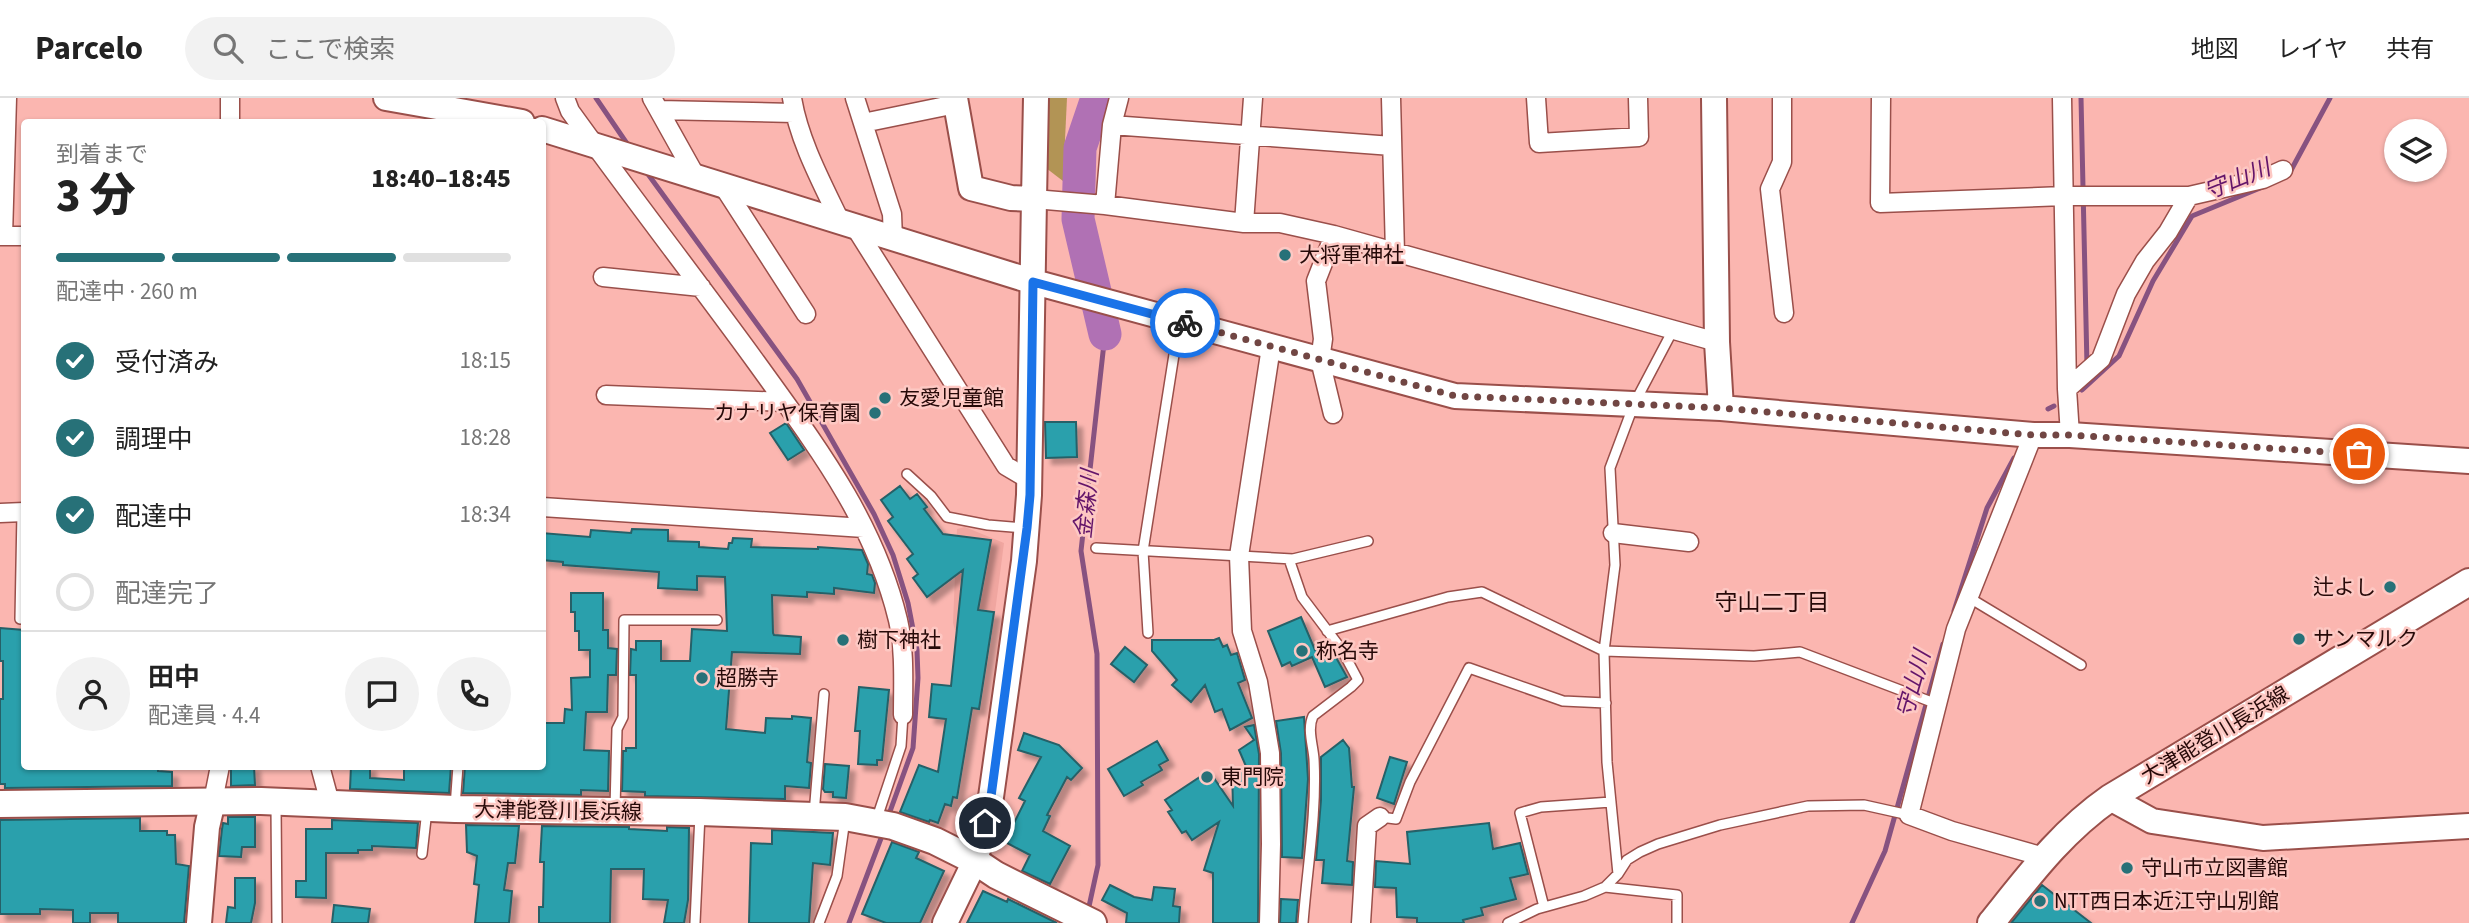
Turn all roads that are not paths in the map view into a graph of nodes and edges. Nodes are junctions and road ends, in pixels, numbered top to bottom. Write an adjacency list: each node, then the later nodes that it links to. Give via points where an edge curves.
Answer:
1 (7, 98): 38 (street)
2 (230, 98): 20 (street)
3 (386, 98): 19 (street)
4 (565, 98): 26 (street)
5 (855, 98): 22 (street)
6 (1037, 98): 33 (street)
7 (1119, 98): 23 (street)
8 (1253, 98): 25 (street)
9 (1391, 98): 27 (street)
10 (1536, 98): 11 (street, via 1539,144 1639,137)
11 (1638, 98)
12 (1714, 98): 49 (street)
13 (1782, 98): 45 (street, via 1782,162 1770,189)
14 (1881, 98): 31 (street, via 1880,202)
15 (2062, 98): 31 (street)
16 (956, 101): 22 (street); 33 (street, via 971,188)
17 (655, 104): 18 (street); 29 (street)
18 (793, 105): 36 (street, via 813,163)
19 (435, 109): 21 (street)
20 (230, 119)
21 (502, 119)
22 (863, 123): 40 (street, via 892,214)
23 (1112, 125): 25 (street); 34 (street)
24 (546, 130): 26 (street)
25 (1250, 135): 27 (street); 35 (street)
26 (594, 144): 29 (street); 44 (street)
27 (1392, 146): 41 (street)
28 (2283, 170): 32 (street)
29 (695, 175): 30 (street)
30 (722, 184): 36 (street); 46 (street)
31 (2064, 196): 32 (street); 52 (street)
32 (2189, 196): 52 (street, via 2126,294 2101,359)
33 (1034, 199): 34 (street); 43 (street)
34 (1105, 205): 35 (street)
35 (1244, 223): 37 (street, via 1280,223)
36 (848, 225): 40 (street); 62 (street, via 1006,466)
37 (1334, 235): 41 (street); 51 (street, via 1316,281 1323,339)
38 (2, 236): 39 (street)
39 (21, 236)
40 (893, 239): 43 (street)
41 (1395, 253): 48 (street)
42 (603, 277): 44 (street)
43 (1034, 282): 47 (street); 62 (street)
44 (701, 286): 54 (street)
45 (1784, 313)
46 (806, 314)
47 (1171, 319): 50 (street); 72 (lane)
48 (1673, 330): 49 (street); 55 (lane)
49 (1717, 342): 56 (street)
50 (1272, 347): 51 (street); 73 (street)
51 (1320, 360): 55 (street, via 1455,396); 57 (street)
52 (2067, 389): 59 (street)
53 (606, 395): 54 (street)
54 (785, 402): 66 (street, via 834,472)
55 (1634, 404): 56 (street); 68 (lane, via 1610,468)
56 (1721, 408): 58 (street)
57 (1333, 414)
58 (2033, 435): 59 (street); 77 (street)
59 (2070, 435): 60 (street)
60 (2469, 461)
61 (906, 474): 67 (lane, via 947,517)
62 (1030, 480): 67 (street)
63 (546, 506): 66 (street)
64 (21, 512): 65 (street)
65 (0, 513)
66 (864, 528): 87 (street, via 899,621)
67 (1027, 528): 109 (street, via 990,804)
68 (1613, 533): 70 (street); 82 (lane, via 1615,565)
69 (1368, 541): 74 (lane)
70 (1689, 542)
71 (1096, 548): 72 (lane)
72 (1143, 551): 73 (lane); 81 (lane)
73 (1239, 556): 74 (lane); 119 (street, via 1242,631 1258,682 1270,753)
74 (1289, 559): 80 (lane, via 1302,597)
75 (2469, 582): 91 (main road, 大津能登川長浜線)
76 (21, 583): 78 (lane)
77 (1968, 597): 83 (lane); 86 (street)
78 (20, 619)
79 (717, 620): 99 (lane, via 624,620 623,717 617,729)
80 (1327, 631): 82 (lane, via 1482,592); 120 (lane, via 1358,680 1310,723 1314,795)
81 (1148, 633)
82 (1604, 651): 85 (lane); 86 (lane, via 1754,656 1800,652)
83 (2081, 665)
84 (824, 694): 102 (lane)
85 (1606, 702): 94 (lane); 104 (lane, via 1563,701 1469,668 1396,818)
86 (1931, 702): 101 (street)
87 (903, 715): 105 (lane, via 901,746)
88 (219, 770): 92 (street)
89 (321, 770): 95 (street)
90 (458, 770): 98 (lane)
91 (2110, 798): 106 (street, via 2152,821 2263,838); 108 (main road, 大津能登川長浜線)
92 (213, 801): 93 (main road, 大津能登川長浜線); 96 (main road, 大津能登川長浜線); 113 (street)
93 (276, 801): 95 (main road, 大津能登川長浜線); 114 (lane)
94 (1611, 802): 110 (lane); 112 (lane, via 1520,813)
95 (330, 803): 97 (main road, 大津能登川長浜線)
96 (0, 804)
97 (427, 808): 98 (main road, 大津能登川長浜線); 107 (lane)
98 (455, 809): 99 (main road, 大津能登川長浜線)
99 (615, 811): 100 (main road, 大津能登川長浜線)
100 (700, 813): 102 (main road, 大津能登川長浜線); 115 (lane)
101 (1902, 813): 108 (street); 110 (lane, via 1864,805 1808,806 1658,844 1627,860)
102 (814, 815): 103 (main road, 大津能登川長浜線)
103 (845, 817): 105 (main road, 大津能登川長浜線); 116 (lane, via 837,876)
104 (1380, 817): 121 (street, via 1367,827)
105 (882, 824): 109 (main road, 大津能登川長浜線, via 935,841)
106 (2469, 826)
107 (422, 854)
108 (2044, 857): 124 (main road, 大津能登川長浜線)
109 (975, 861): 117 (street); 118 (main road, 大津能登川長浜線, via 996,876)
110 (1618, 874): 111 (lane)
111 (1605, 887): 112 (lane); 123 (lane, via 1677,895)
112 (1544, 906): 122 (lane)
113 (199, 923)
114 (277, 923)
115 (695, 923)
116 (819, 923)
117 (946, 923)
118 (1093, 923)
119 (1269, 923)
120 (1303, 923)
121 (1361, 923)
122 (1508, 923)
123 (1676, 923)
124 (1991, 923)

